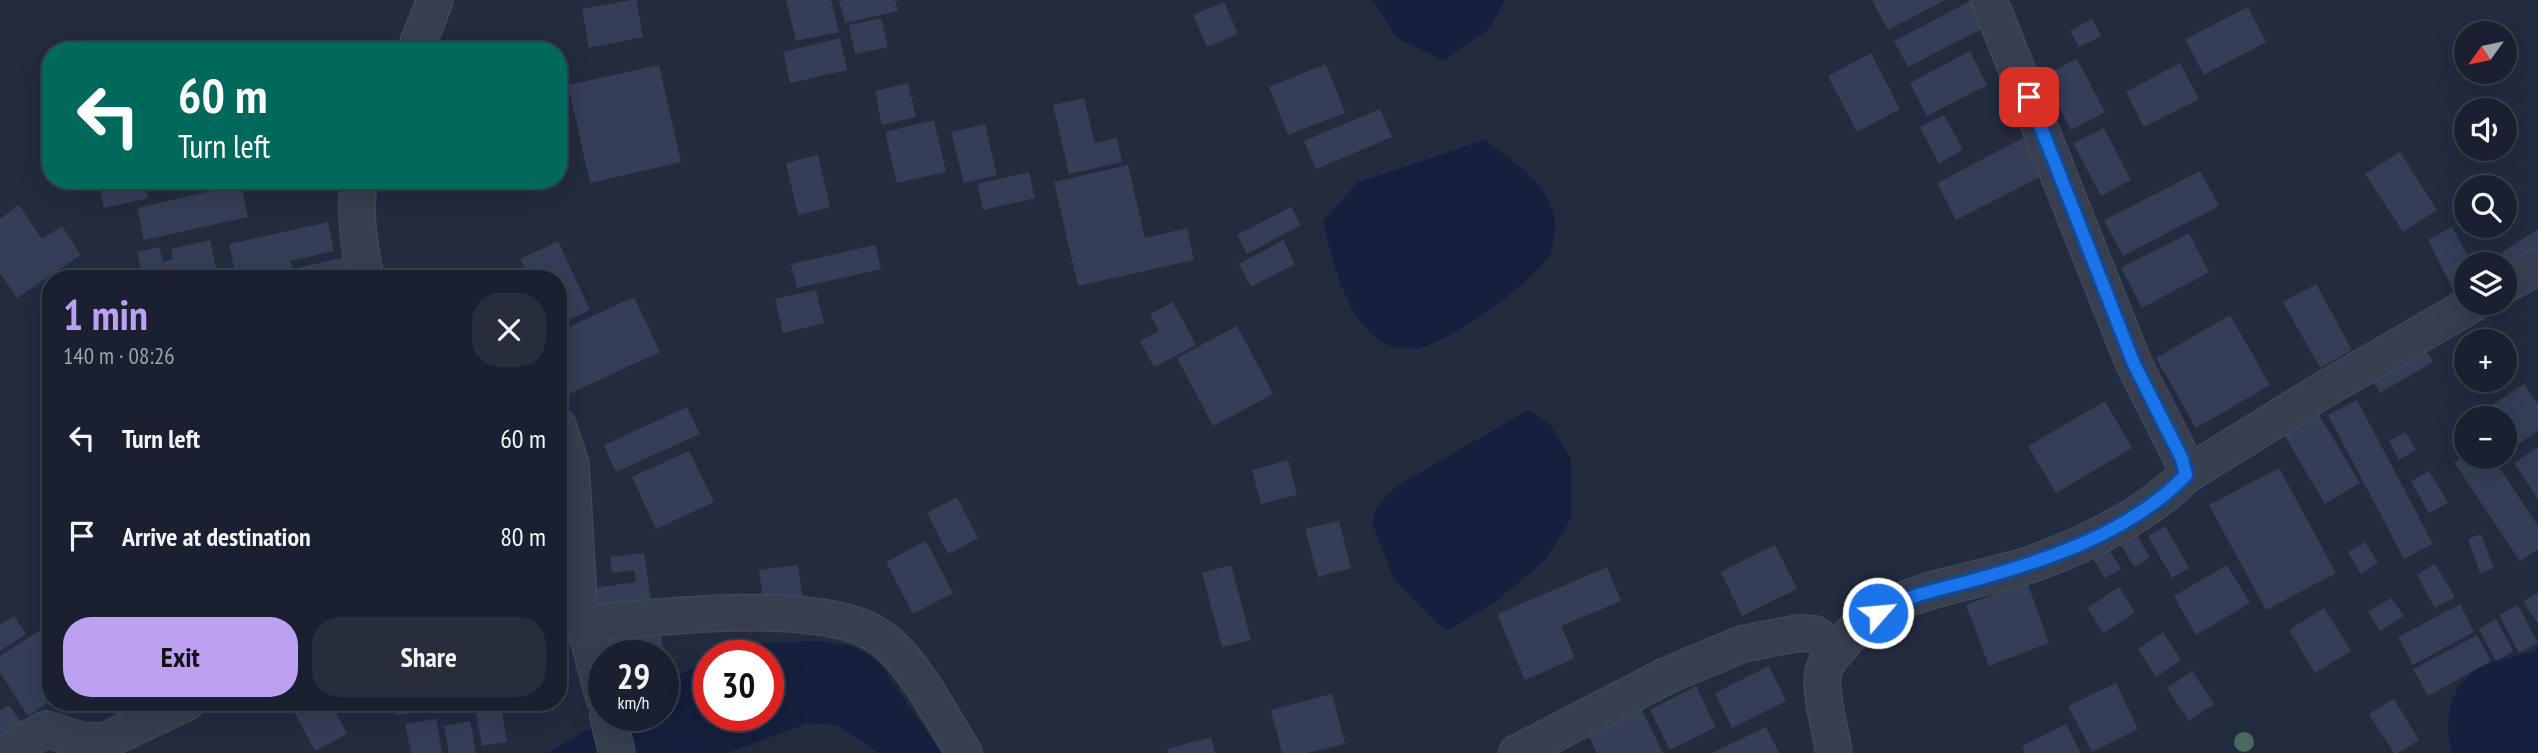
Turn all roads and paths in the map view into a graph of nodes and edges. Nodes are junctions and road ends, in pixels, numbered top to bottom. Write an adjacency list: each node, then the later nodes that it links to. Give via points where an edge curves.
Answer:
1 (435, 0): 3 (street)
2 (1989, 0): 10 (street, via 2134,364)
3 (419, 42)
4 (358, 189): 6 (street, via 358,239)
5 (2538, 267): 7 (street)
6 (364, 270)
7 (2517, 278)
8 (2454, 314): 10 (street)
9 (567, 454): 11 (street)
10 (2186, 475): 14 (street, via 2141,512 2046,558 1899,600 1856,627)
11 (567, 586): 12 (street)
12 (584, 624): 13 (street); 19 (street, via 716,614 809,615 852,623 876,634 904,661)
13 (588, 640)
14 (1837, 650): 20 (street, via 1815,634 1742,643 1666,676); 21 (street, via 1824,669)
15 (168, 711): 17 (street, via 105,741 83,741 46,729)
16 (612, 731): 18 (street)
17 (5, 753)
18 (617, 753)
19 (964, 753)
20 (1517, 753)
21 (1834, 753)

